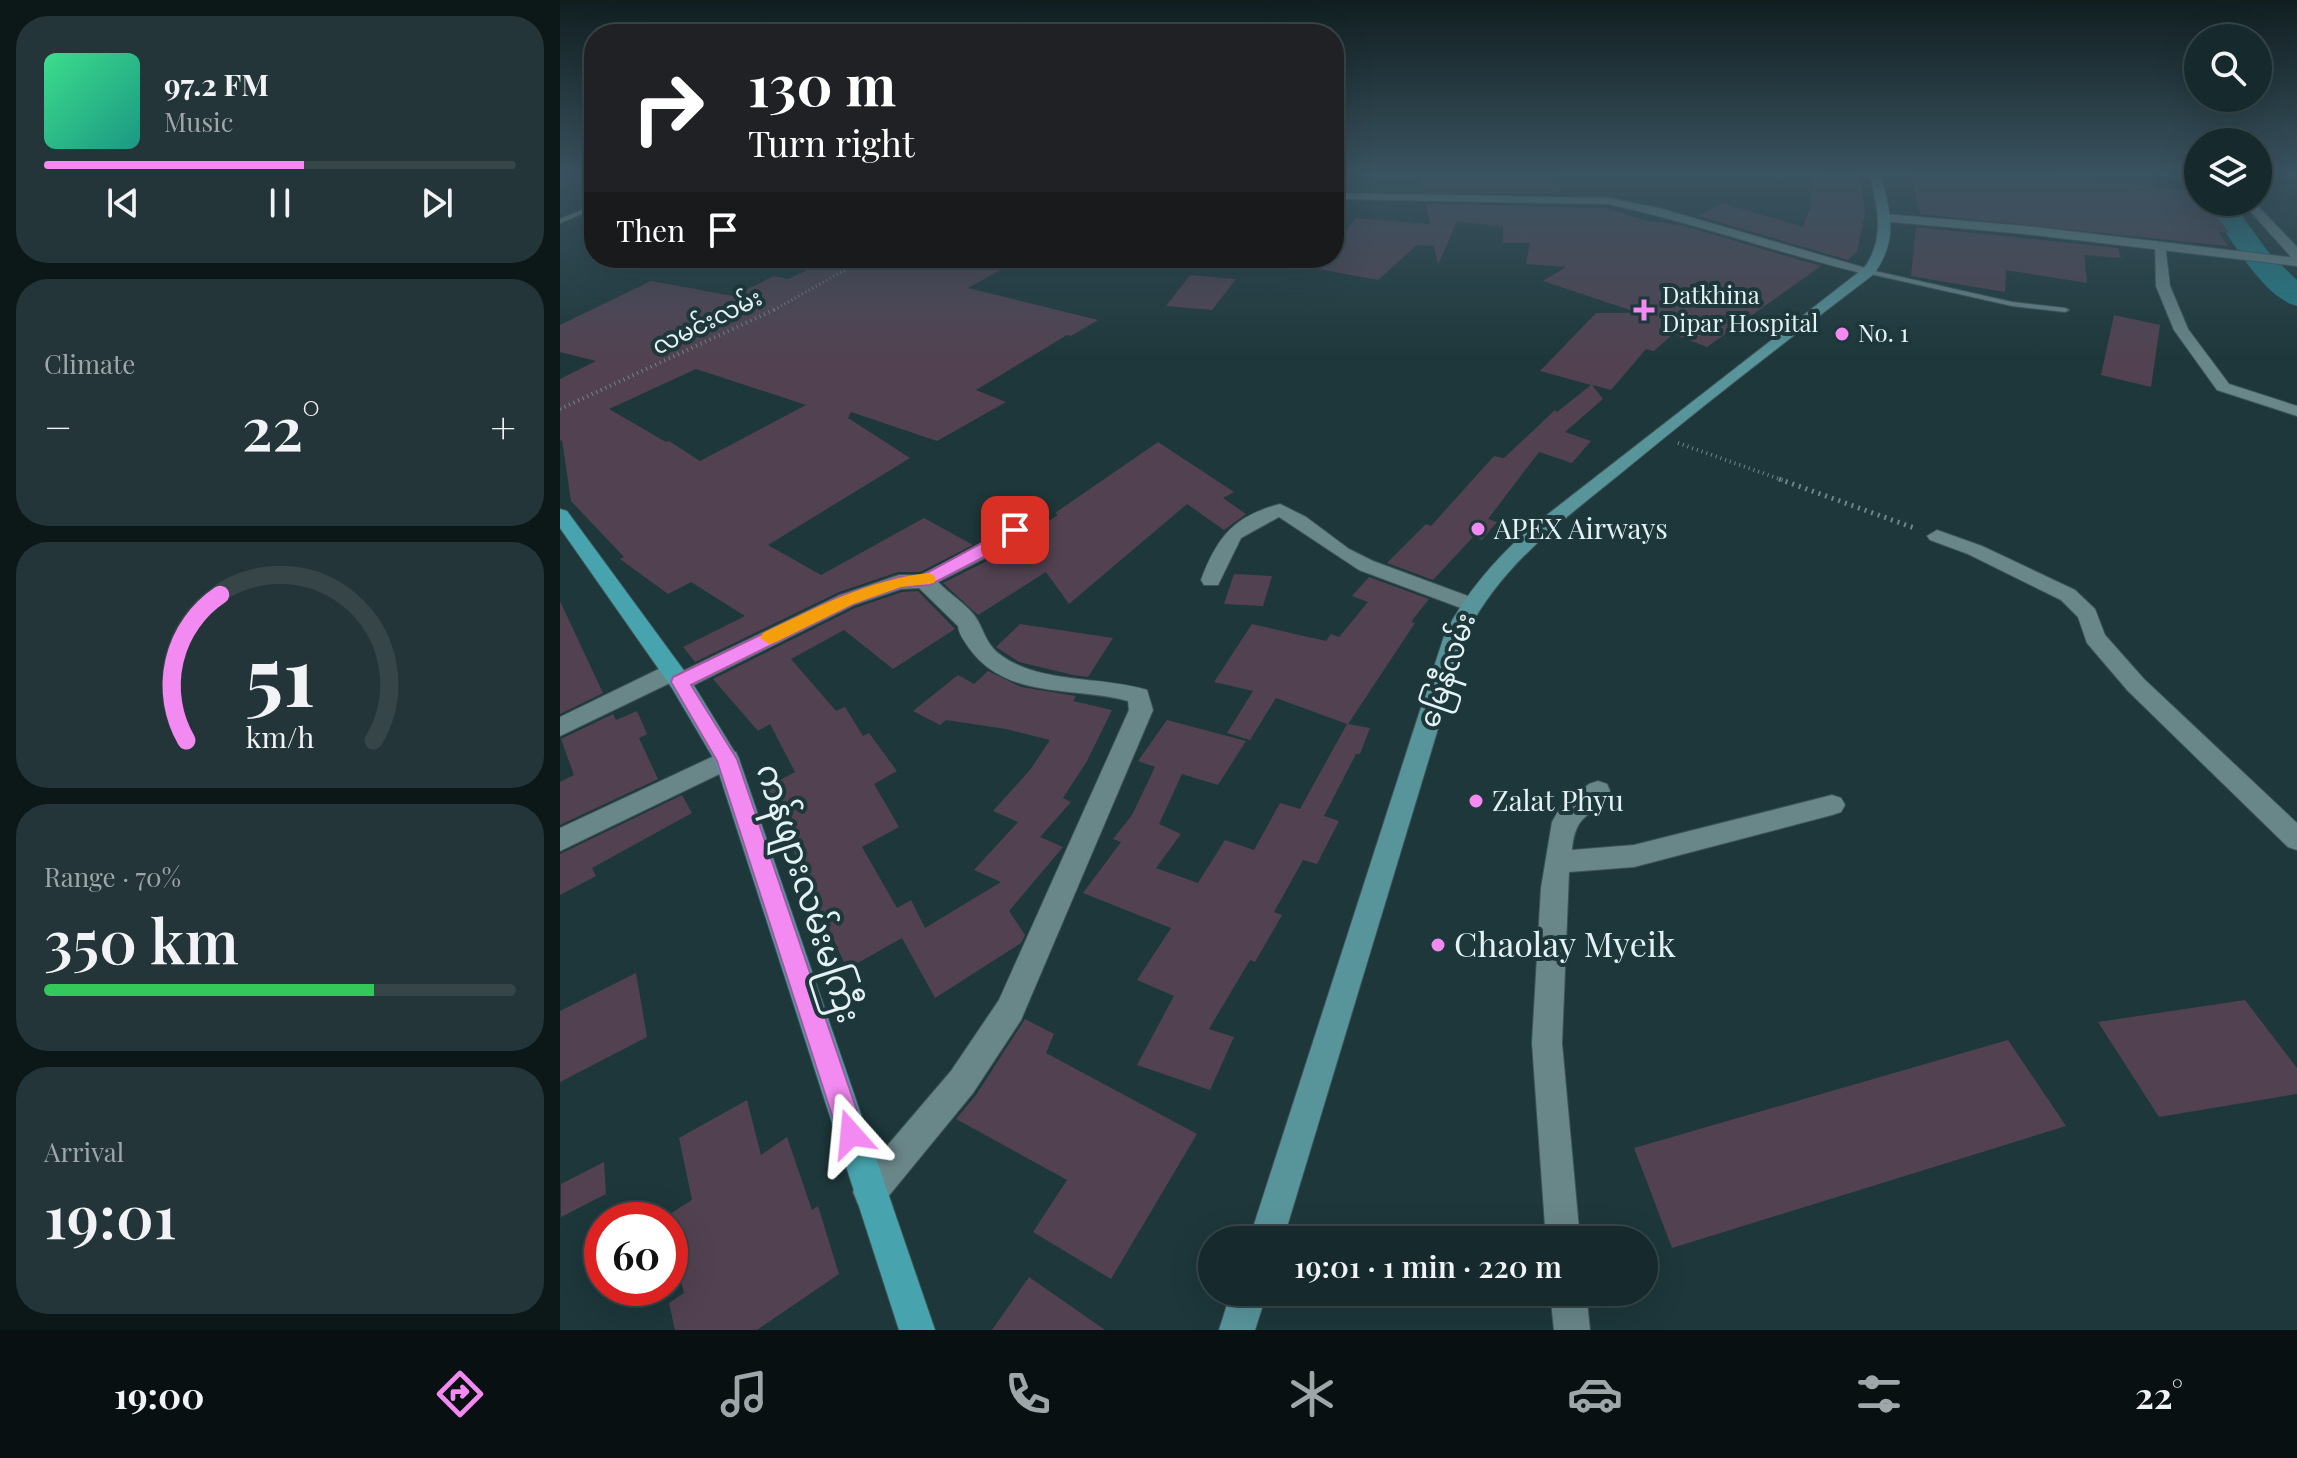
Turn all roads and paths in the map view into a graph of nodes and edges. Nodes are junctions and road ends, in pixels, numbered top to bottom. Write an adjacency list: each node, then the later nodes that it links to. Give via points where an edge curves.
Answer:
1 (1739, 236): 9 (street)
2 (1884, 236): 9 (main road, မြေနီလမ်း, via 1882,256)
3 (2075, 236): 5 (street)
4 (2279, 236): 6 (street)
5 (2159, 244): 7 (street); 12 (street, via 2163,286 2181,330 2223,387)
6 (2297, 255)
7 (2297, 262)
8 (848, 268): 11 (path, လမင်းလမ်း, via 778,308)
9 (1869, 271): 10 (lane, via 2012,304); 13 (main road, မြေနီလမ်း)
10 (2065, 310)
11 (560, 409)
12 (2297, 411)
13 (1656, 435): 16 (path); 19 (main road, မြေနီလမ်း, via 1499,565)
14 (560, 515): 20 (main road, ကန်ဖျားလမ်းမကြီး)
15 (1033, 518): 18 (street)
16 (1937, 536): 25 (street, via 2068,595 2088,614 2095,638 2136,685)
17 (1211, 580): 19 (street, via 1224,544 1245,525 1280,510 1306,522 1355,560)
18 (924, 581): 20 (street, via 899,582 847,600); 28 (street, via 969,624 969,632 992,661 1035,678 1123,690 1139,696 1141,710 1010,1010 962,1082)
19 (1469, 604): 29 (main road, မြေနီလမ်း)
20 (676, 677): 21 (street); 22 (main road, ကန်ဖျားလမ်းမကြီး)
21 (560, 727)
22 (727, 759): 26 (street); 28 (main road, ကန်ဖျားလမ်းမကြီး)
23 (1598, 791): 27 (street, via 1570,813 1561,830)
24 (1832, 805): 27 (street, via 1634,856)
25 (2297, 839)
26 (560, 840)
27 (1558, 862): 30 (street, via 1547,1043)
28 (870, 1192): 33 (main road, ကန်ဖျားလမ်းမကြီး)
29 (1270, 1226)
30 (1562, 1226)
31 (1245, 1306): 34 (main road)
32 (1569, 1306): 35 (street)
33 (917, 1330)
34 (1237, 1330)
35 (1572, 1330)

